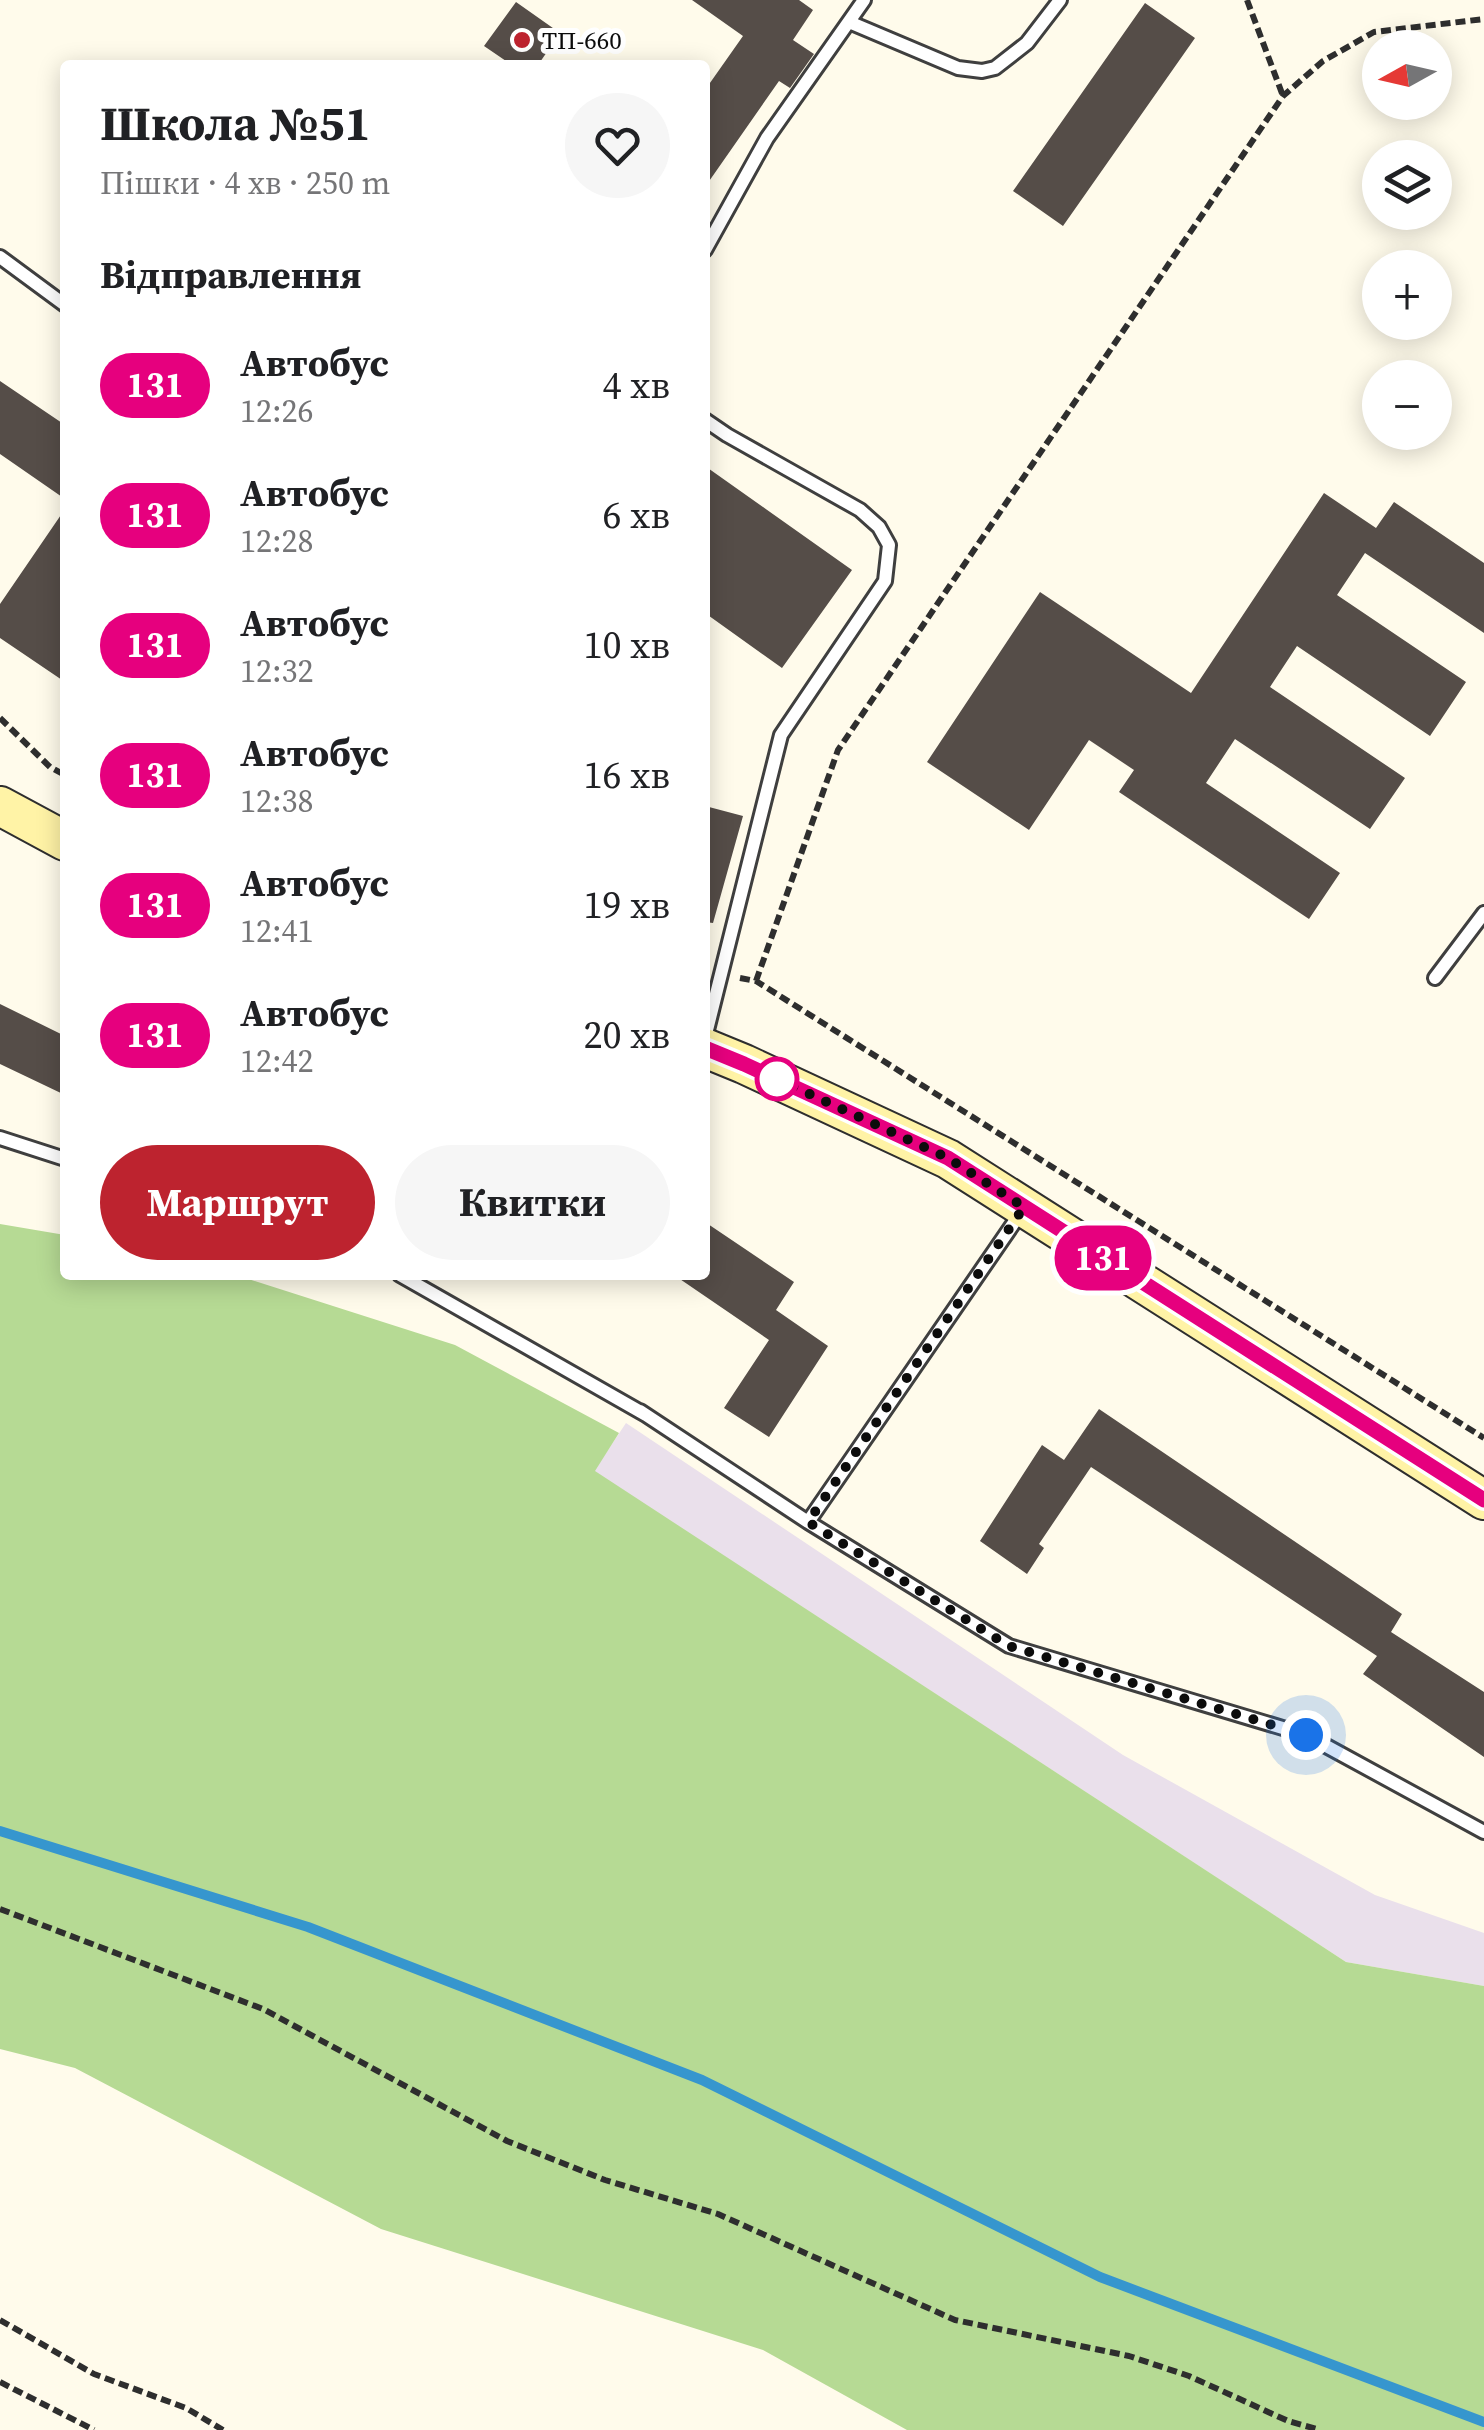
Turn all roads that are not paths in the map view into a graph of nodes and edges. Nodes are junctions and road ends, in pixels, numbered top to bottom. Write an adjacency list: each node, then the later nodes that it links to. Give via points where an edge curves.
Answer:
1 (864, 0): 3 (lane)
2 (1060, 0): 3 (lane, via 1027,43 982,71 958,68)
3 (849, 22): 4 (lane, via 767,138)
4 (710, 241)
5 (0, 257): 6 (lane)
6 (60, 302)
7 (710, 423): 12 (lane, via 860,510 889,545 885,581 781,736)
8 (0, 806): 9 (street)
9 (60, 838)
10 (1484, 913): 11 (lane)
11 (1436, 978)
12 (710, 1019)
13 (710, 1050): 16 (street, via 948,1158)
14 (0, 1138): 15 (lane)
15 (60, 1157)
16 (1024, 1207): 18 (street); 19 (lane)
17 (409, 1280): 19 (lane, via 643,1413)
18 (1484, 1500)
19 (808, 1522): 20 (lane, via 1009,1646 1306,1735)
20 (1484, 1832)

